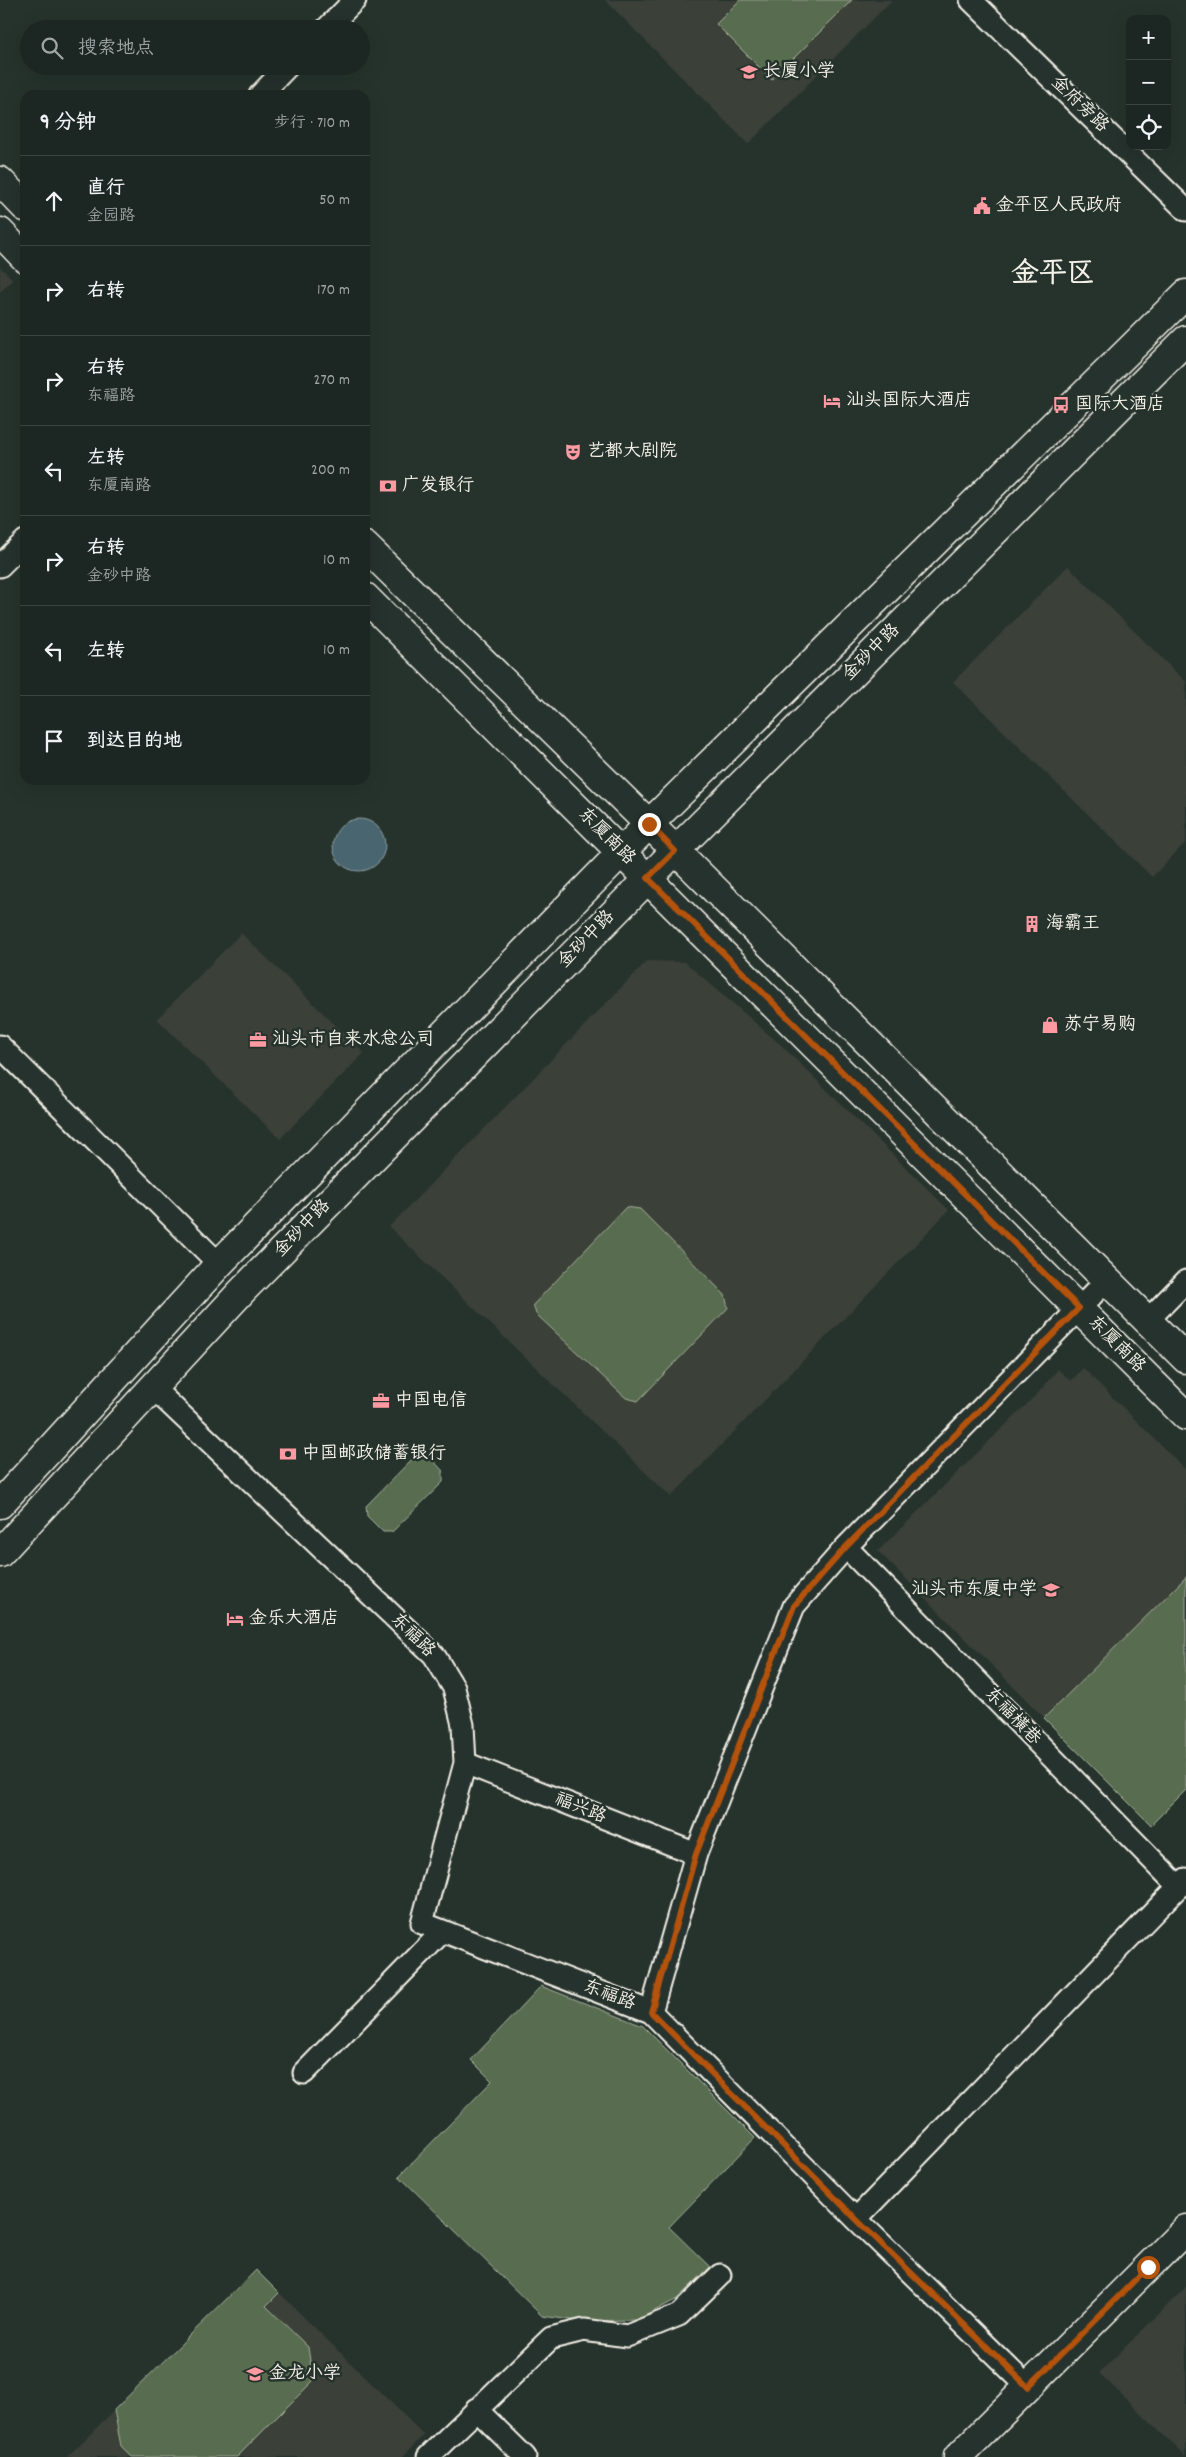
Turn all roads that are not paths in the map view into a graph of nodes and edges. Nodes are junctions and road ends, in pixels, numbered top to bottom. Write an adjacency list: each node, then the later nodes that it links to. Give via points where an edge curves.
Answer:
1 (355, 0): 3 (street)
2 (971, 0): 8 (street, 金府旁路)
3 (335, 20)
4 (279, 75): 5 (street)
5 (265, 90)
6 (0, 181): 7 (main road)
7 (20, 202)
8 (1186, 210)
9 (0, 232): 10 (main road)
10 (20, 253)
11 (1186, 294): 17 (main road, 金砂中路)
12 (1186, 340): 18 (main road, 金砂中路)
13 (20, 546): 15 (street)
14 (370, 551): 17 (main road)
15 (0, 566)
16 (370, 602): 19 (main road, 东厦南路)
17 (649, 824): 18 (main road); 19 (main road, 金砂中路)
18 (675, 851): 20 (main road, 金砂中路); 23 (main road)
19 (622, 853): 20 (main road, 东厦南路); 22 (main road, 金砂中路)
20 (648, 878): 25 (main road, 东厦南路); 28 (main road, 金砂中路, via 242,1291)
21 (0, 1046): 22 (street)
22 (220, 1264): 30 (main road, 金砂中路)
23 (1108, 1280): 25 (street, 东福路); 26 (main road)
24 (1186, 1281): 26 (street)
25 (1079, 1308): 29 (main road, 东厦南路); 31 (street, 东福路)
26 (1147, 1321): 27 (main road)
27 (1186, 1359)
28 (153, 1388): 32 (main road, 金砂中路); 33 (street, 东福路, via 434,1655 454,1688 463,1726)
29 (1186, 1416)
30 (0, 1504)
31 (846, 1547): 34 (street, 东福路, via 794,1606); 35 (street, 东福横巷)
32 (0, 1553)
33 (465, 1763): 34 (street, 福兴路); 36 (street, 东福路, via 422,1923)
34 (696, 1854): 37 (street, 东福路)
35 (1182, 1883): 39 (street)
36 (443, 1931): 37 (street, 东福路); 38 (street)
37 (651, 2012): 39 (street)
38 (304, 2073)
39 (856, 2219): 42 (street)
40 (1186, 2229): 42 (main road)
41 (720, 2275): 43 (street, via 679,2316 627,2336 584,2330 551,2338)
42 (1028, 2387): 46 (main road)
43 (476, 2409): 44 (street); 45 (street)
44 (428, 2457)
45 (524, 2457)
46 (958, 2457)

